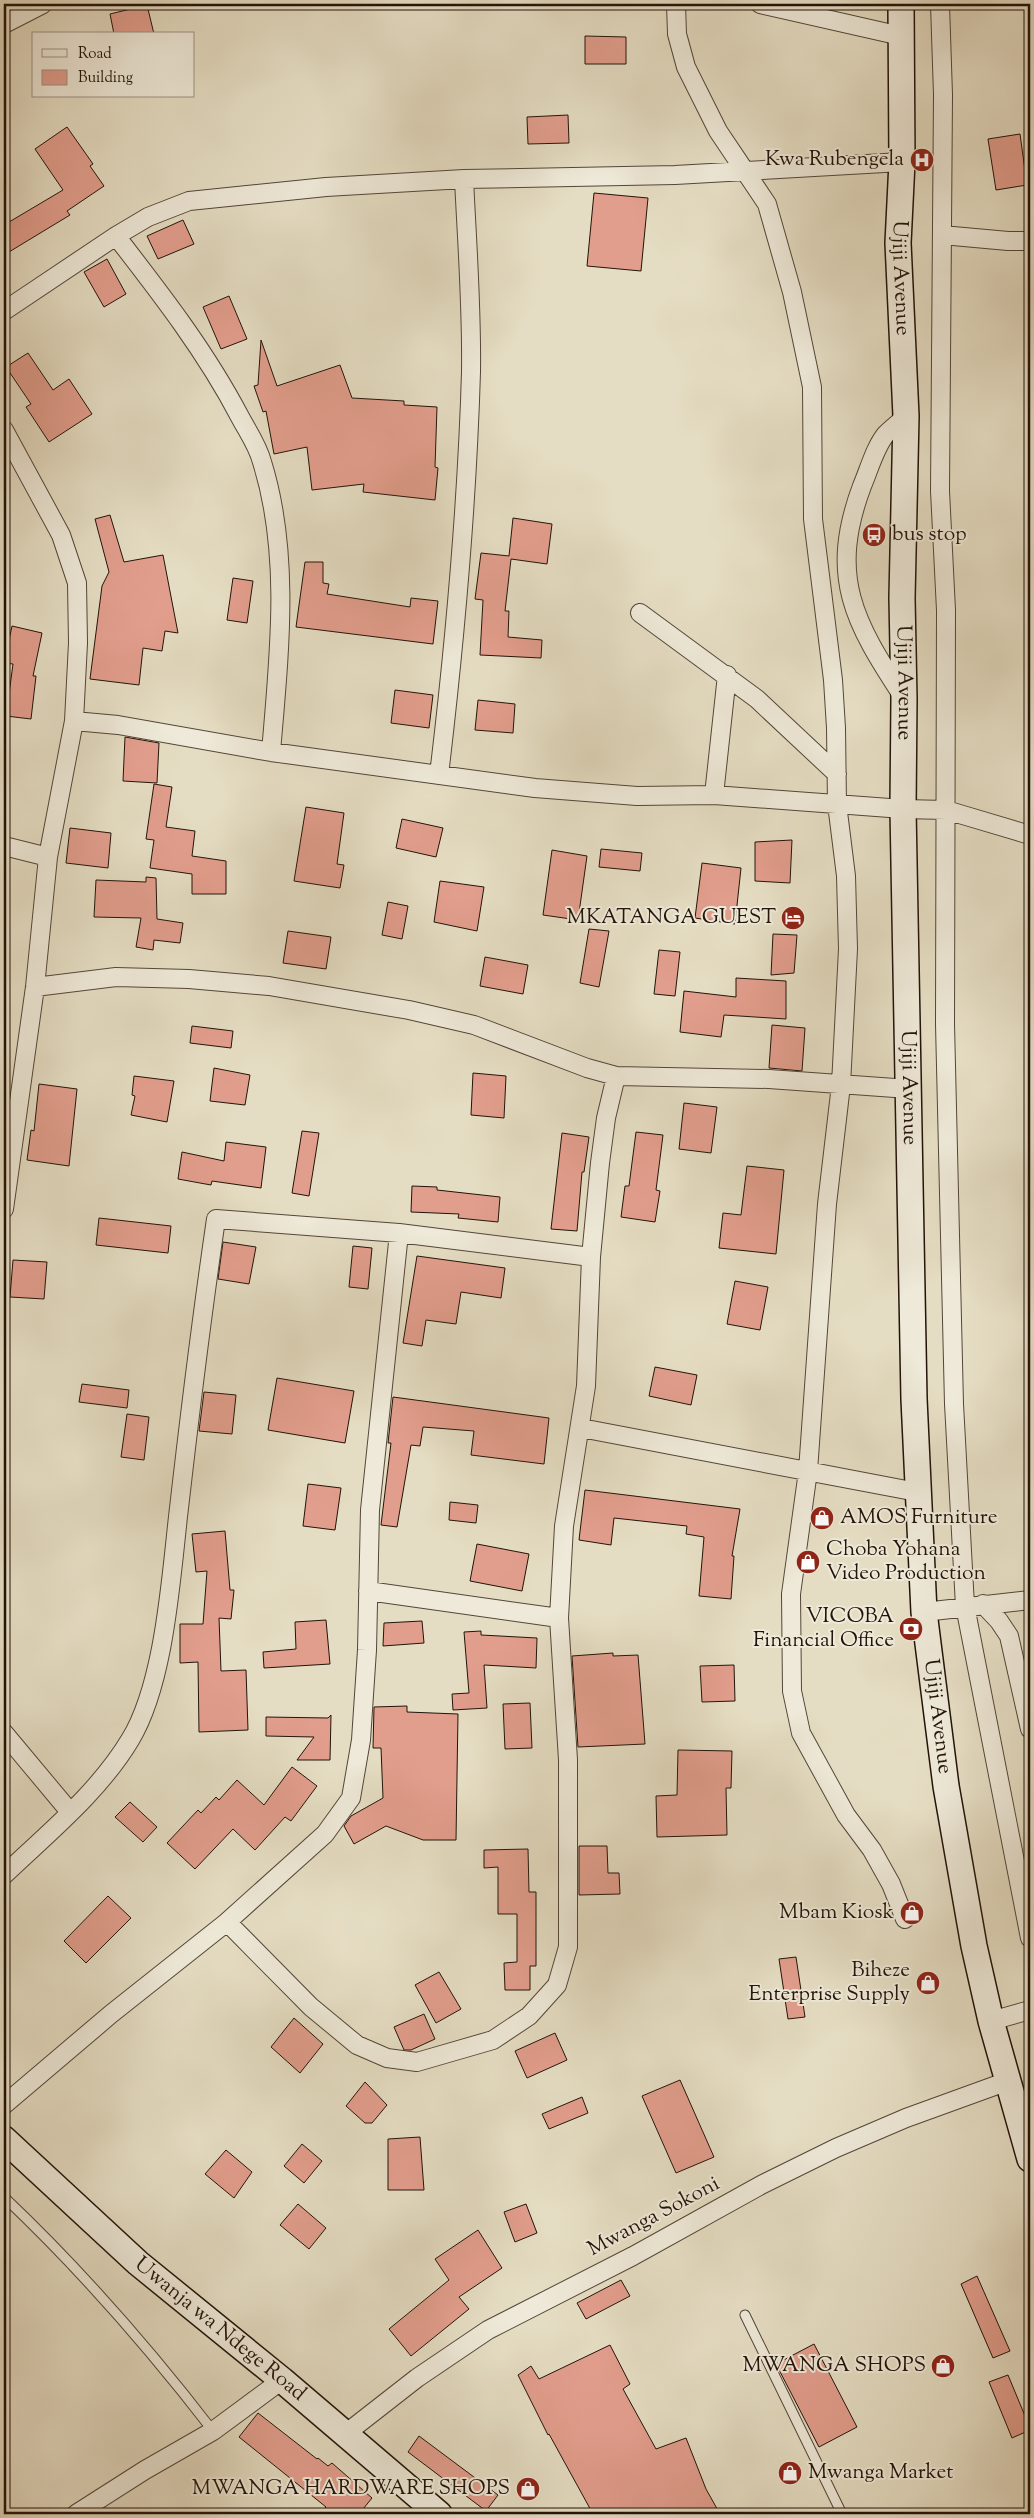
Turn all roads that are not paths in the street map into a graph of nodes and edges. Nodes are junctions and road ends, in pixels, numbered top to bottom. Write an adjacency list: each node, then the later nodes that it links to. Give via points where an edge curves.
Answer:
1 (43, 4): 6 (street)
2 (676, 4): 9 (street, via 677,34 686,67 718,131)
3 (760, 4): 7 (street)
4 (901, 4): 7 (street, Ujiji Avenue)
5 (940, 4): 12 (street)
6 (4, 24)
7 (901, 36): 8 (street, Ujiji Avenue)
8 (902, 162): 9 (street); 15 (street, Ujiji Avenue, via 898,243)
9 (747, 171): 10 (street); 22 (street, via 767,204 792,292 812,386 813,519 833,680)
10 (464, 179): 11 (street, via 326,187 189,201 148,217); 23 (street, via 470,380 453,647)
11 (116, 236): 14 (street); 21 (street, via 224,385 262,461 275,514 280,577)
12 (942, 236): 13 (street); 27 (street, via 940,491 946,610)
13 (1030, 241)
14 (4, 311)
15 (906, 416): 19 (street, Ujiji Avenue, via 902,598); 19 (street, via 885,436 869,470 848,532 845,562 852,600 864,633)
16 (4, 430): 20 (street, via 61,535 77,582)
17 (640, 613): 18 (street)
18 (727, 676): 22 (street, via 757,699); 24 (street)
19 (904, 698): 26 (street, Ujiji Avenue)
20 (74, 721): 21 (street, via 118,725); 30 (street)
21 (271, 752): 23 (street)
22 (837, 774): 25 (street)
23 (439, 775): 24 (street, via 586,793)
24 (714, 795): 25 (street)
25 (837, 804): 26 (street); 33 (street, via 846,876 848,949)
26 (903, 810): 27 (street); 34 (street, Ujiji Avenue)
27 (946, 810): 28 (street); 44 (street, via 945,1024 954,1404)
28 (1030, 835)
29 (4, 846): 30 (street)
30 (48, 857): 31 (street)
31 (35, 987): 32 (street, via 116,977 269,986 409,1010 474,1025); 35 (street)
32 (616, 1076): 33 (street); 37 (street, via 606,1118)
33 (842, 1085): 34 (street); 39 (street, via 827,1204)
34 (909, 1090): 40 (street, Ujiji Avenue)
35 (4, 1209)
36 (399, 1233): 37 (street); 41 (street, via 370,1510); 49 (street, via 216,1219 157,1668 146,1706 131,1739 104,1779)
37 (591, 1257): 38 (street, via 587,1377)
38 (581, 1428): 39 (street); 46 (street, via 564,1526)
39 (808, 1471): 40 (street); 51 (street, via 791,1594 792,1692 801,1733 846,1815 892,1884)
40 (917, 1492): 45 (street, Ujiji Avenue)
41 (368, 1591): 46 (street); 52 (street, via 361,1740 351,1798 325,1834)
42 (1030, 1600): 43 (street)
43 (983, 1604): 44 (street); 47 (street, via 1009,1636)
44 (965, 1606): 45 (street); 53 (street)
45 (924, 1612): 55 (street, Ujiji Avenue, via 946,1786 974,1946)
46 (559, 1618): 52 (street, via 568,1760 568,1947 558,1985 529,2016 493,2040 417,2062 387,2058 357,2046 311,2007)
47 (1030, 1729)
48 (4, 1733): 49 (street)
49 (70, 1812): 50 (street)
50 (4, 1875)
51 (905, 1920)
52 (227, 1922): 57 (street, via 111,2014)
53 (1030, 1938)
54 (1030, 2010): 55 (street)
55 (991, 2021): 56 (street, Ujiji Avenue)
56 (1008, 2081): 59 (street, Ujiji Avenue); 64 (street, Mwanga Sokoni, via 906,2118 836,2148 488,2330 416,2378)
57 (4, 2106)
58 (4, 2139): 62 (street, Uwanja wa Ndege Road, via 138,2263)
59 (1030, 2159)
60 (4, 2197): 63 (lane, via 86,2279 169,2374)
61 (745, 2315): 67 (lane)
62 (282, 2380): 63 (street); 64 (street, Uwanja wa Ndege Road)
63 (213, 2431): 65 (street)
64 (344, 2435): 66 (street, Uwanja wa Ndege Road)
65 (76, 2514)
66 (439, 2514)
67 (842, 2514)

